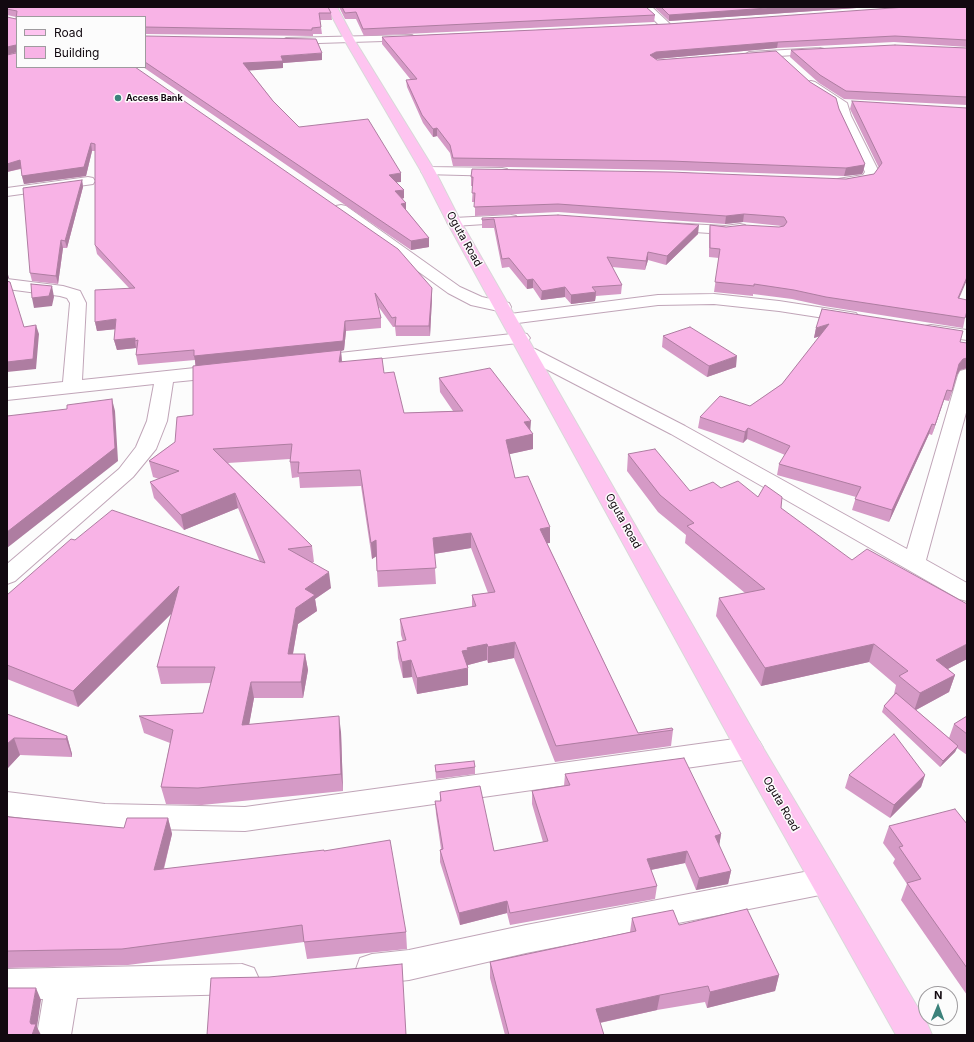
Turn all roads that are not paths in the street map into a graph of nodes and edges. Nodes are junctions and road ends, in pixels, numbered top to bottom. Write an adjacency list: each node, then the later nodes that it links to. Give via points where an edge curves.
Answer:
1 (332, 7): 6 (main road, Oguta Road)
2 (646, 7): 3 (street, via 670,26)
3 (651, 27)
4 (420, 38): 6 (street)
5 (275, 41): 6 (street)
6 (350, 41): 14 (main road, Oguta Road)
7 (834, 50): 8 (street)
8 (777, 53): 9 (street); 10 (street)
9 (740, 56)
10 (788, 63)
11 (804, 77): 12 (street)
12 (841, 103): 13 (street); 17 (street, via 844,116 872,172 867,178)
13 (857, 104)
14 (428, 171): 15 (street); 21 (main road, Oguta Road)
15 (513, 172)
16 (88, 181): 18 (street)
17 (828, 182)
18 (7, 192)
19 (332, 204): 25 (street, via 454,290)
20 (525, 219): 21 (street)
21 (454, 222): 25 (main road, Oguta Road)
22 (656, 226): 23 (street)
23 (757, 229)
24 (7, 284): 34 (street, via 64,291 74,295 78,303)
25 (506, 313): 26 (street, via 658,300 714,299); 29 (main road, Oguta Road)
26 (865, 319)
27 (912, 326): 28 (street)
28 (967, 335)
29 (525, 346): 30 (street); 36 (street); 39 (main road, Oguta Road)
30 (295, 363)
31 (241, 369): 33 (street)
32 (967, 375): 36 (street)
33 (164, 378): 34 (street); 37 (street, via 157,421 146,449 126,473)
34 (72, 387): 35 (street)
35 (7, 394)
36 (914, 563): 38 (street)
37 (7, 576)
38 (967, 593)
39 (749, 748): 40 (street, via 244,819 105,816); 41 (main road, Oguta Road)
40 (7, 804)
41 (826, 881): 42 (street, via 526,939 409,965); 47 (main road, Oguta Road)
42 (341, 972)
43 (273, 979): 44 (street)
44 (63, 982): 45 (street); 46 (street)
45 (7, 984)
46 (54, 1035)
47 (915, 1035)

